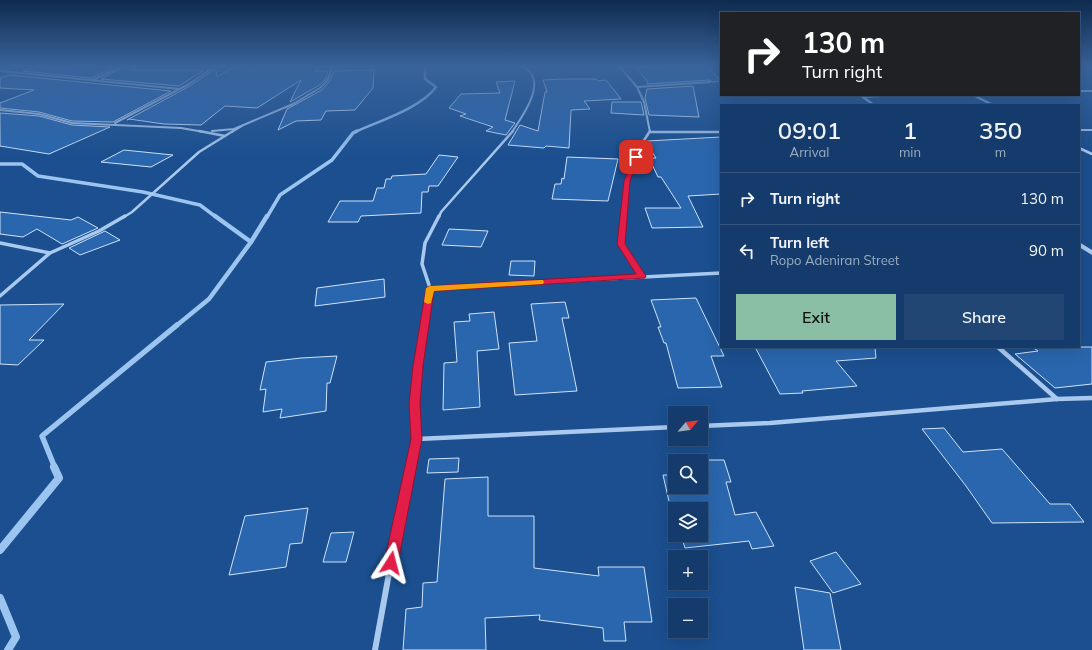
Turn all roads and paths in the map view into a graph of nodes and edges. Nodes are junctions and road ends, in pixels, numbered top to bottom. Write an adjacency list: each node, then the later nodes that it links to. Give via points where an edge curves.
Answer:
1 (166, 96): 10 (street)
2 (306, 96): 11 (street)
3 (531, 96): 26 (street, via 530,103 511,134 441,212 425,243 422,264)
4 (641, 96): 15 (street)
5 (861, 96): 7 (street)
6 (977, 96): 8 (street)
7 (873, 104)
8 (991, 104)
9 (0, 110): 10 (street, via 39,114 72,123)
10 (115, 124): 14 (street)
11 (242, 126): 14 (street); 17 (street)
12 (1080, 130): 13 (street)
13 (1092, 130)
14 (208, 132): 17 (street)
15 (650, 132): 16 (street); 25 (street, via 641,145 627,181 621,244)
16 (720, 132)
17 (226, 136): 22 (street, via 199,152 159,185 132,212 99,231)
18 (1080, 148): 19 (street)
19 (1092, 154)
20 (0, 243): 22 (street)
21 (1080, 245): 23 (street)
22 (50, 253): 27 (street)
23 (1092, 253)
24 (720, 273): 25 (street)
25 (642, 276): 26 (street)
26 (430, 288): 33 (street, via 414,404)
27 (0, 296)
28 (999, 348): 30 (street)
29 (1092, 398): 30 (street)
30 (1057, 399): 31 (street, via 770,423)
31 (708, 426)
32 (668, 427): 33 (street)
33 (417, 439): 34 (street)
34 (375, 650)

